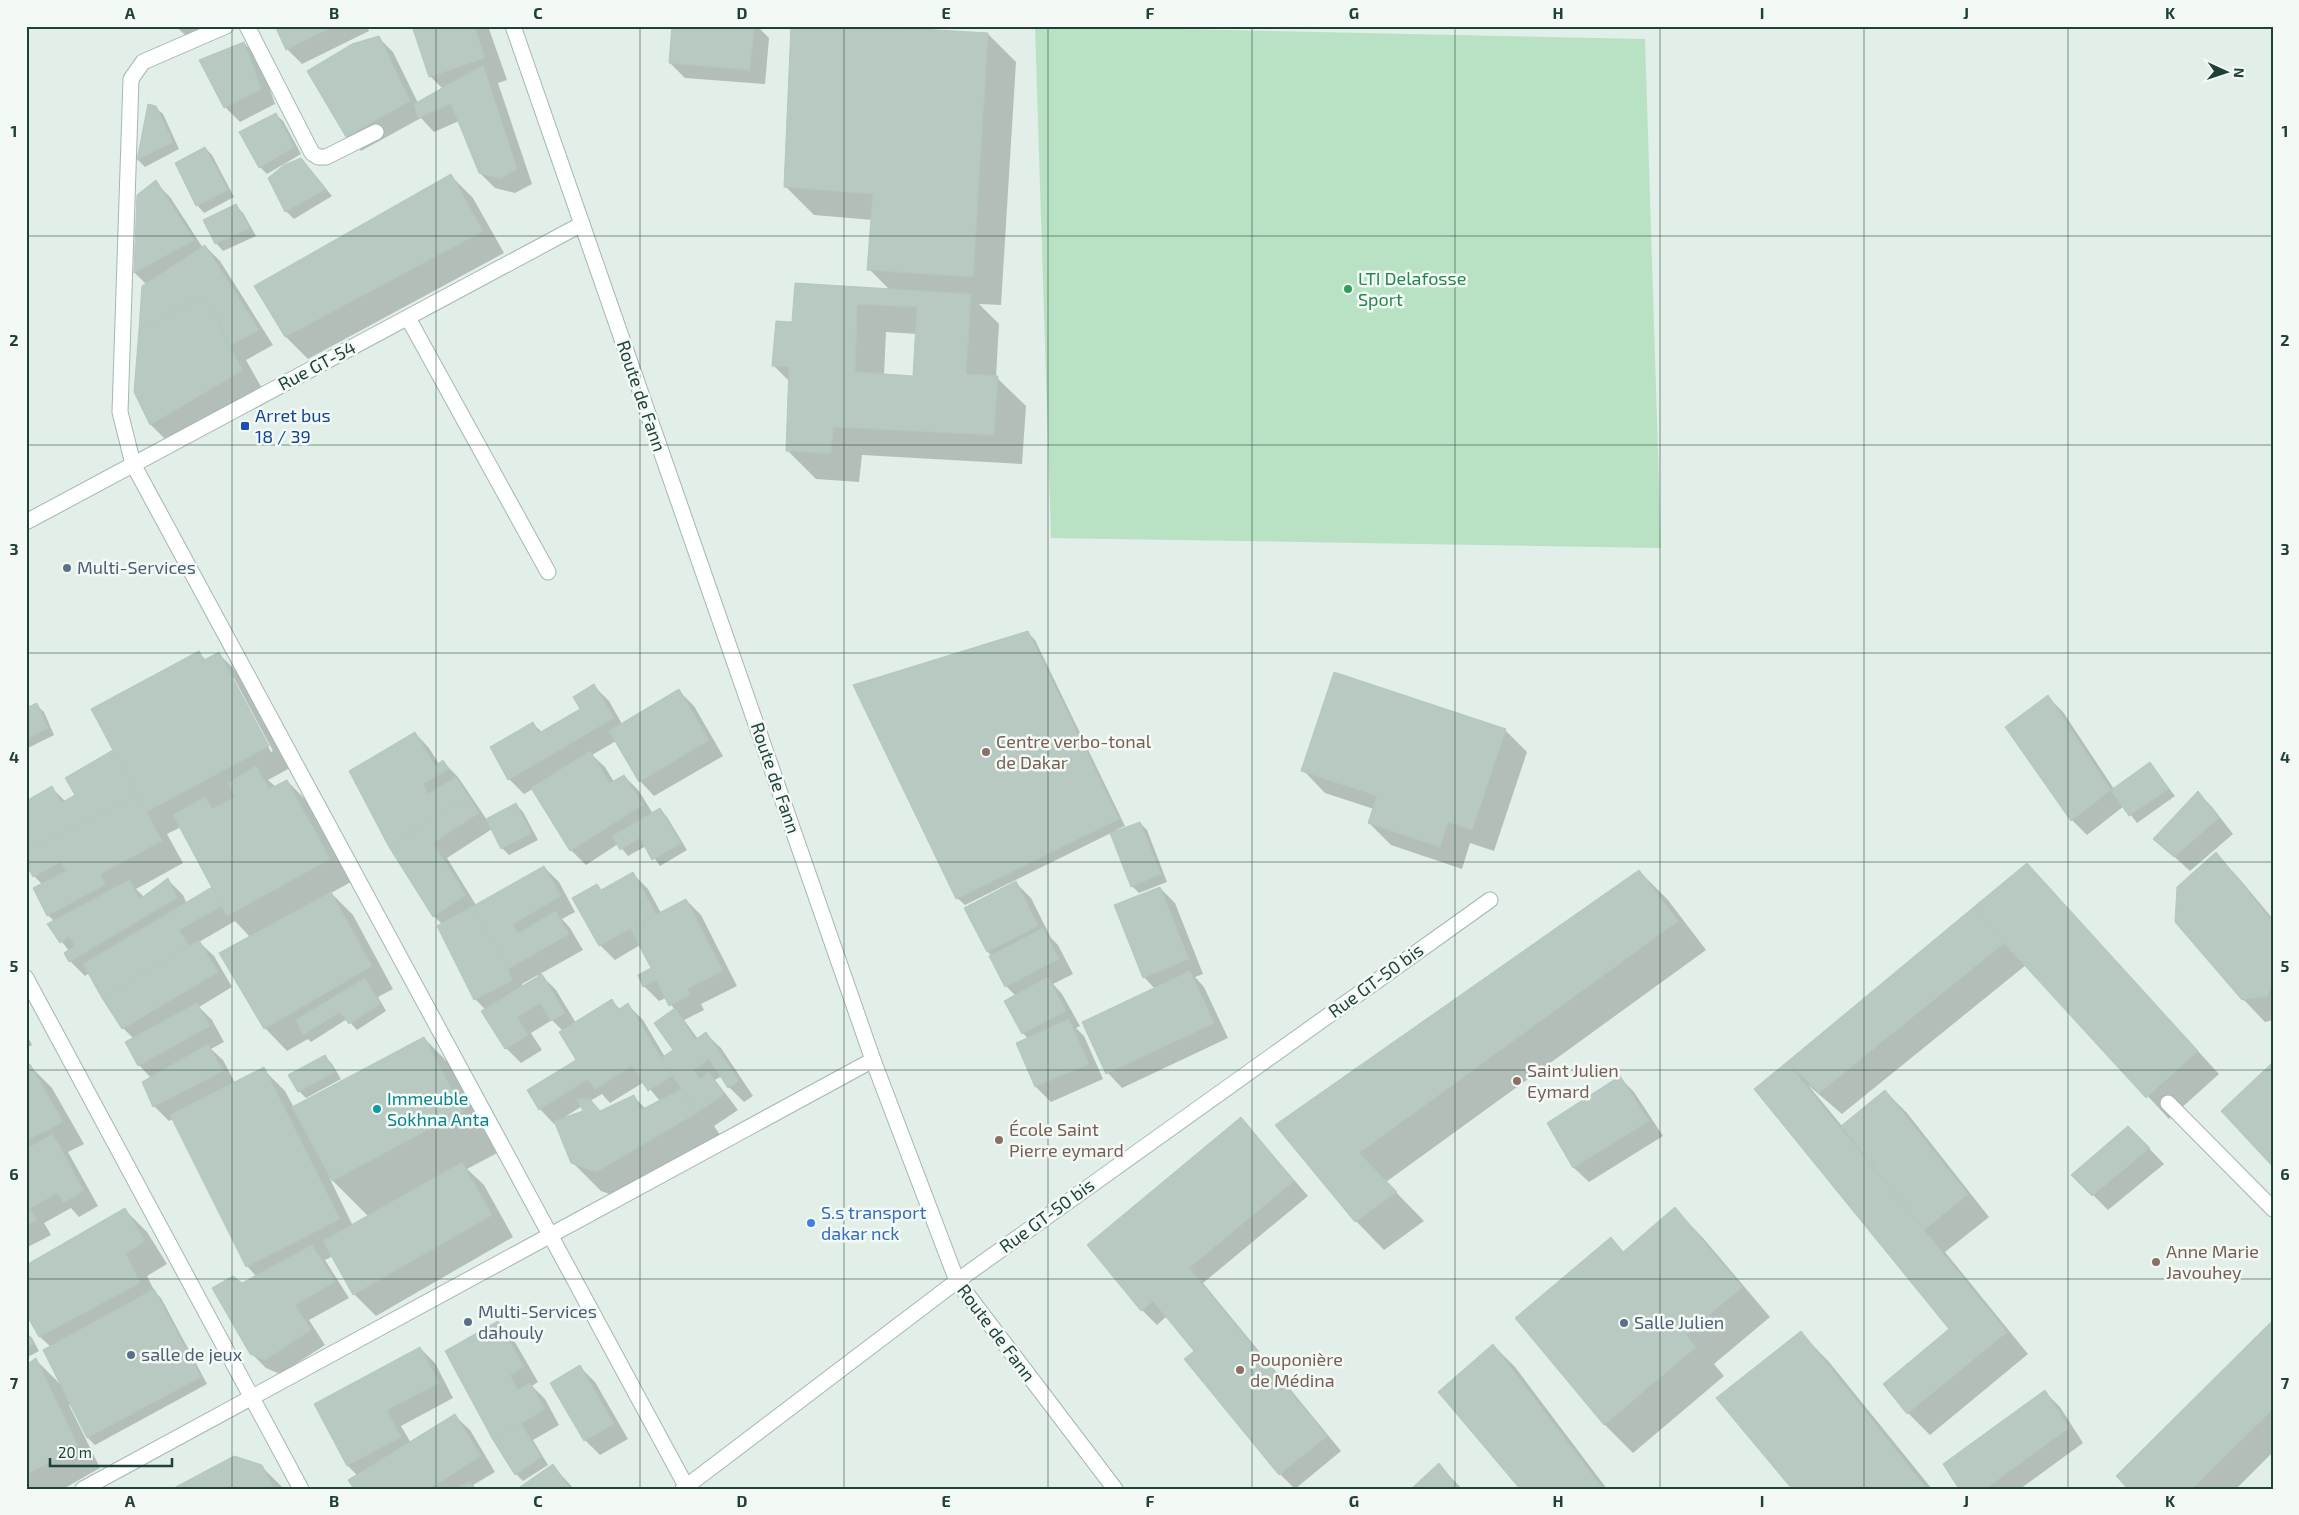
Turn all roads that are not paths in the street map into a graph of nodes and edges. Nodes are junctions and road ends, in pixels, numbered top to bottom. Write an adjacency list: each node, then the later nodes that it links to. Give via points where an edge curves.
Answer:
1 (226, 26): 7 (street, via 144,62 131,79 120,412)
2 (247, 26): 4 (street, via 312,153 326,158)
3 (513, 26): 5 (street, Route de Fann)
4 (376, 132)
5 (582, 224): 6 (street, Rue GT-54); 12 (street, Route de Fann)
6 (408, 318): 7 (street, Rue GT-54); 9 (street)
7 (133, 464): 8 (street, Rue GT-54); 15 (street)
8 (26, 522)
9 (548, 572)
10 (1490, 900): 16 (street, Rue GT-50 bis)
11 (26, 978): 17 (street)
12 (873, 1060): 15 (street); 16 (street, Route de Fann)
13 (2168, 1103): 14 (street)
14 (2273, 1209)
15 (550, 1236): 17 (street); 18 (street)
16 (957, 1281): 18 (street, Rue GT-50 bis); 21 (street, Route de Fann)
17 (250, 1398): 19 (street); 20 (street)
18 (685, 1487)
19 (83, 1489)
20 (301, 1489)
21 (1115, 1489)

